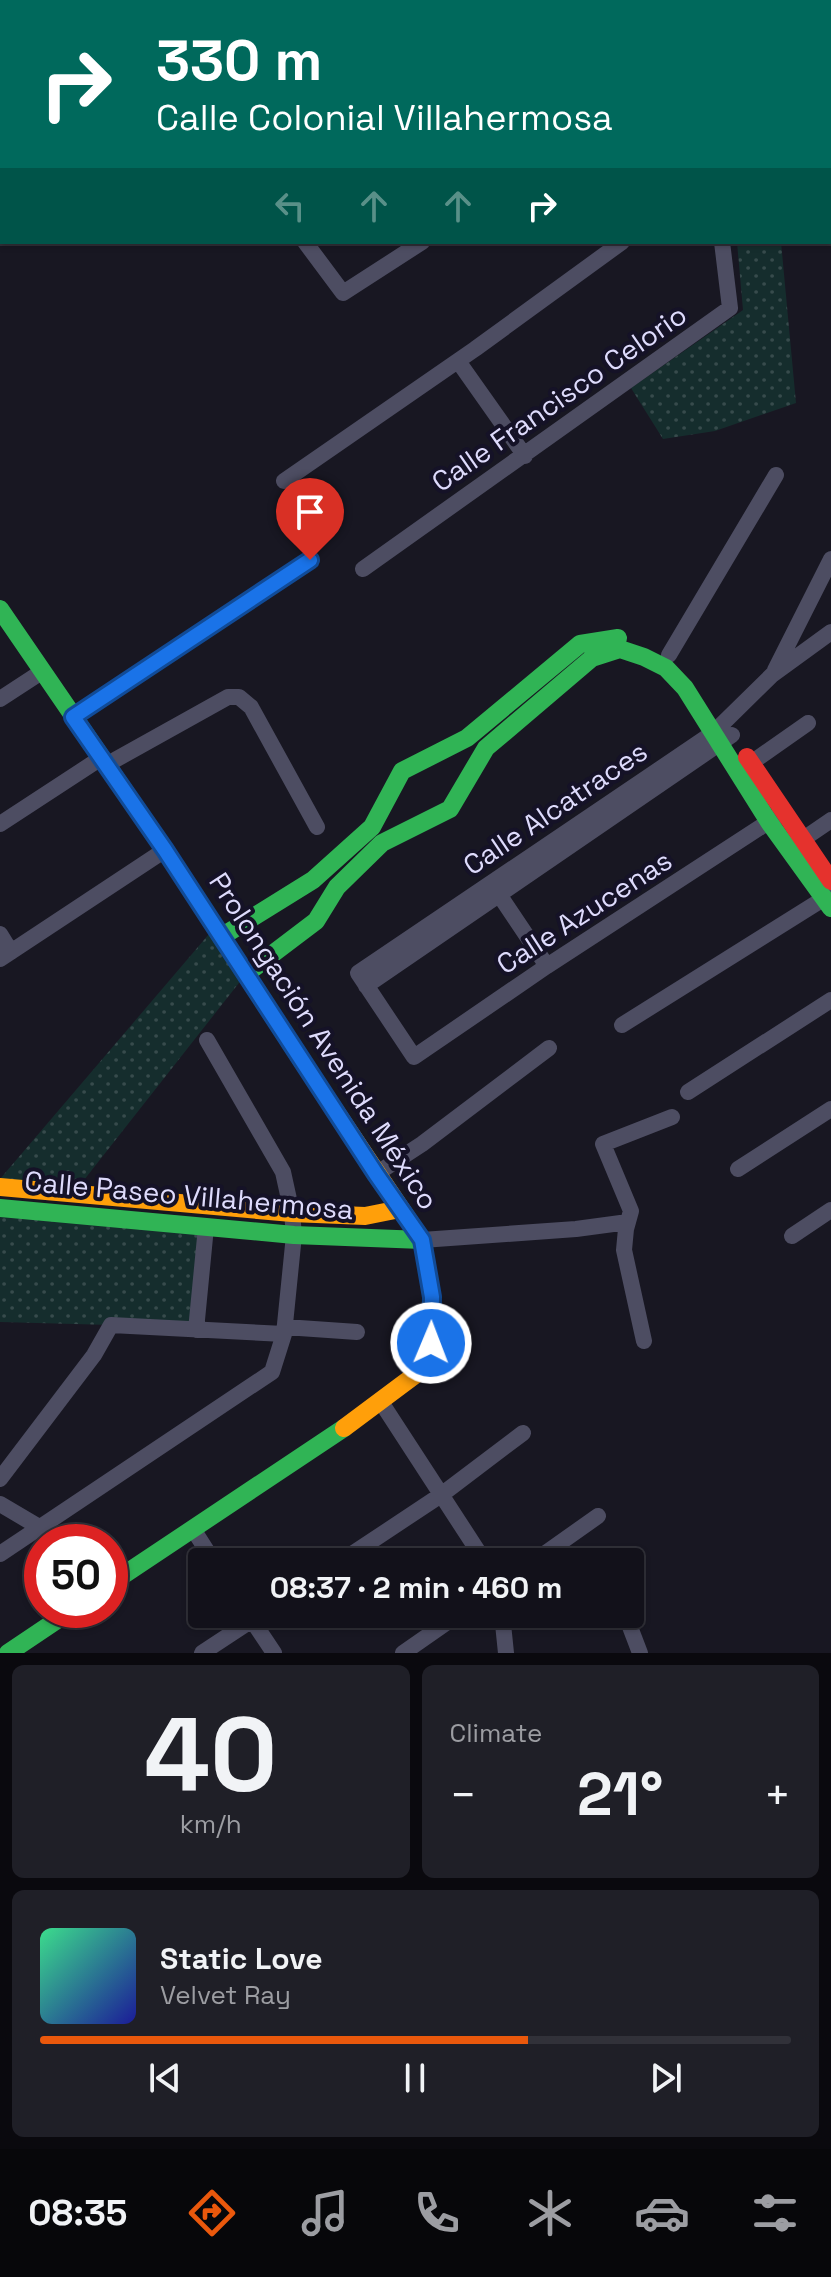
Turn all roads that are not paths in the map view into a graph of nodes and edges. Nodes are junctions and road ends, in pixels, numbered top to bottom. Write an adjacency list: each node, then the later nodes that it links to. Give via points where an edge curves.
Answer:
1 (306, 244): 2 (street, via 343,293)
2 (419, 244)
3 (619, 244): 5 (street)
4 (722, 244): 6 (street, Calle Francisco Celorio, via 730,308)
5 (458, 361): 6 (street); 8 (street)
6 (525, 456): 11 (street, Calle Francisco Celorio)
7 (776, 475): 14 (street)
8 (284, 481)
9 (831, 559): 16 (street, Calle Alcatraces)
10 (310, 560): 18 (street)
11 (363, 569)
12 (0, 609): 15 (street, Prolongación Avenida México)
13 (831, 632): 16 (street, Calle Alcatraces)
14 (669, 655): 20 (street, via 697,682); 32 (street, via 628,638 580,644 467,738 402,771 372,827 313,880)
15 (43, 671): 17 (street); 18 (street, Prolongación Avenida México)
16 (772, 675): 20 (street, Calle Alcatraces)
17 (0, 699)
18 (73, 717): 21 (street, Prolongación Avenida México)
19 (808, 723): 22 (street)
20 (722, 734): 22 (street); 23 (street); 29 (street, Calle Alcatraces); 35 (street, via 666,668 620,649 592,658 486,748 450,809 382,843 337,887 316,921)
21 (104, 761): 25 (street); 26 (street, via 228,697 239,697 251,707); 28 (street, Prolongación Avenida México)
22 (751, 763): 23 (street)
23 (776, 817): 27 (street); 34 (street, Calle Azucenas)
24 (831, 820): 27 (street)
25 (0, 824)
26 (317, 827)
27 (796, 844): 30 (street)
28 (165, 850): 32 (street, Prolongación Avenida México); 33 (street)
29 (495, 889): 34 (street); 40 (street, Calle Alcatraces, via 362,980)
30 (829, 895): 37 (street)
31 (0, 934): 33 (street)
32 (221, 937): 35 (street, Prolongación Avenida México)
33 (6, 955)
34 (547, 966): 40 (street, Calle Azucenas)
35 (246, 974): 45 (street, Prolongación Avenida México)
36 (831, 1000): 41 (street)
37 (622, 1025)
38 (207, 1040): 52 (street, via 283,1172)
39 (549, 1048): 45 (street)
40 (414, 1057)
41 (688, 1092)
42 (831, 1109): 44 (street)
43 (672, 1117): 53 (street, via 603,1144 631,1211)
44 (738, 1169)
45 (376, 1174): 49 (street, Prolongación Avenida México)
46 (0, 1187): 47 (street, Calle Paseo Villahermosa)
47 (33, 1191): 51 (street); 52 (street, Calle Paseo Villahermosa)
48 (0, 1208): 51 (street, Calle Paseo Villahermosa)
49 (400, 1209): 52 (street, Calle Paseo Villahermosa, via 365,1216); 57 (street, Prolongación Avenida México)
50 (831, 1210): 56 (street)
51 (31, 1211): 54 (street, Calle Paseo Villahermosa)
52 (292, 1213): 55 (street)
53 (628, 1222): 57 (street); 61 (street, via 624,1250)
54 (206, 1227): 55 (street, Calle Paseo Villahermosa); 58 (street)
55 (294, 1235): 57 (street, Calle Paseo Villahermosa); 59 (street)
56 (792, 1236)
57 (422, 1240): 62 (street, Prolongación Avenida México, via 432,1297 431,1343 419,1372)
58 (196, 1330): 59 (street); 64 (street, via 111,1325)
59 (284, 1331): 60 (street); 69 (street, via 272,1372)
60 (357, 1332)
61 (644, 1341)
62 (381, 1402): 65 (street); 70 (street, Prolongación Avenida México)
63 (523, 1433): 65 (street)
64 (0, 1479)
65 (441, 1495): 73 (street); 74 (street)
66 (0, 1504): 68 (street)
67 (598, 1516): 75 (street)
68 (34, 1524)
69 (44, 1524)
70 (193, 1529): 72 (street); 77 (street, Prolongación Avenida México)
71 (24, 1537): 76 (street)
72 (205, 1548)
73 (361, 1548)
74 (476, 1548)
75 (553, 1548)
76 (0, 1554)
77 (128, 1572)
78 (45, 1628): 84 (street)
79 (237, 1628): 85 (street)
80 (260, 1628): 86 (street)
81 (439, 1628): 87 (street)
82 (503, 1628): 88 (street)
83 (630, 1628): 89 (street)
84 (8, 1653)
85 (202, 1653)
86 (274, 1653)
87 (403, 1653)
88 (506, 1653)
89 (640, 1653)

